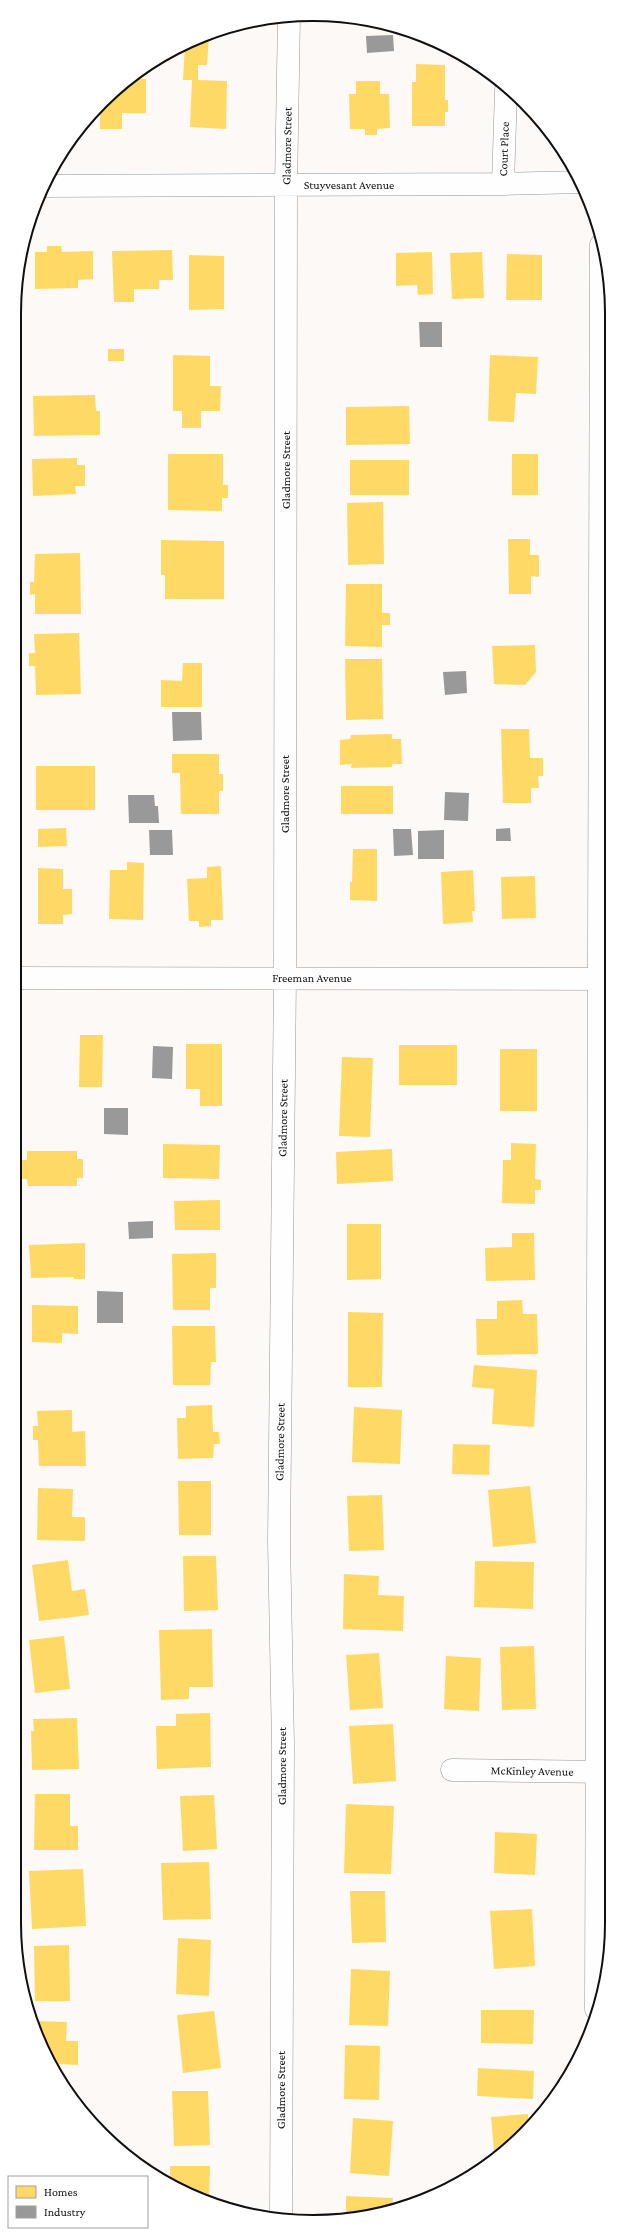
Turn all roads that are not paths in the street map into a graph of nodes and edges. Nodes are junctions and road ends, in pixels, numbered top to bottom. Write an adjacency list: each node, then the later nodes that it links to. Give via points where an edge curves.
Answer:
1 (289, 22): 6 (street, Gladmore Street)
2 (506, 93): 4 (street, Court Place)
3 (574, 182): 4 (street, Stuyvesant Avenue)
4 (503, 184): 6 (street, Stuyvesant Avenue)
5 (50, 186): 6 (street, Stuyvesant Avenue)
6 (286, 186): 9 (street, Gladmore Street)
7 (601, 266): 10 (street)
8 (21, 978): 9 (street, Freeman Avenue)
9 (285, 978): 10 (street, Freeman Avenue); 14 (street, Gladmore Street, via 279,1541 283,1745)
10 (604, 979): 12 (street)
11 (452, 1770): 12 (street, McKinley Avenue)
12 (604, 1772): 13 (street)
13 (597, 1991)
14 (281, 2213)

